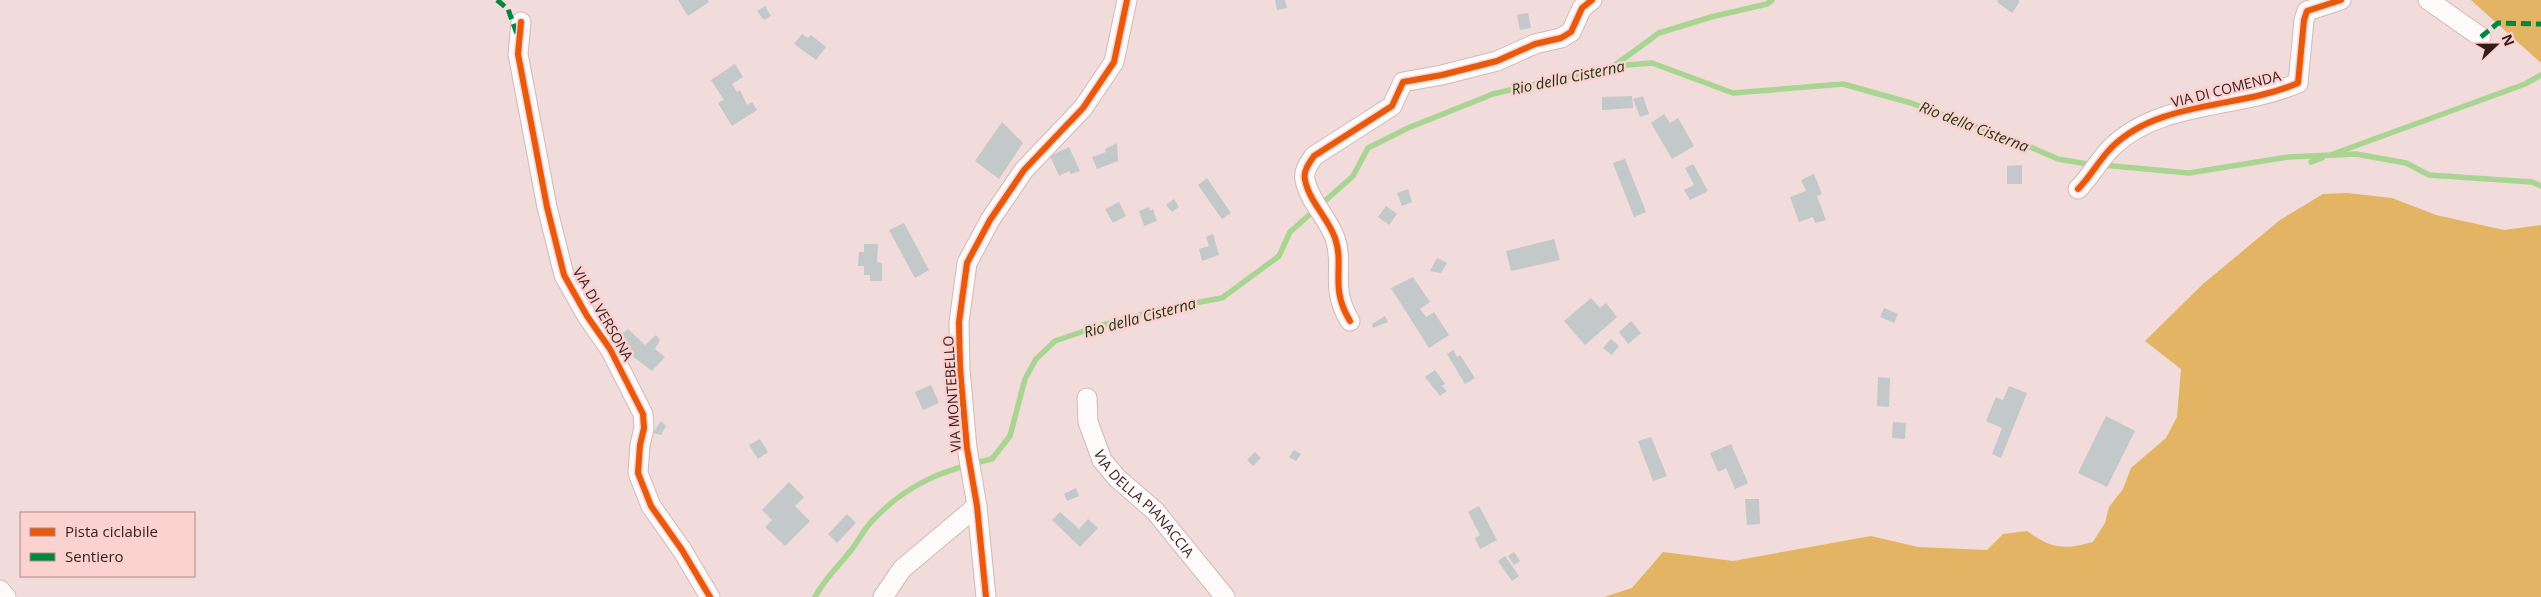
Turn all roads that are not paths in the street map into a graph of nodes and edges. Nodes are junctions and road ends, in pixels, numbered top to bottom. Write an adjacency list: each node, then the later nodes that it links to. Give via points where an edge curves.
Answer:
1 (1127, 0): 11 (street, VIA MONTEBELLO, via 1114,62 1083,108 1024,170 966,263 959,322 960,369 967,448)
2 (1592, 0): 9 (street, via 1582,8 1571,32 1561,38 1535,44 1496,61 1403,82 1392,106 1314,156 1306,166 1304,178 1326,218 1338,251 1338,291 1342,308)
3 (2341, 0): 5 (street, VIA DI COMENDA)
4 (2428, 0): 7 (street)
5 (2306, 6): 8 (street, VIA DI COMENDA, via 2298,83 2276,93 2158,119 2112,147 2092,176)
6 (521, 22): 14 (street, VIA DI VERSONA, via 518,54 547,206 564,275 610,349 643,414 638,473 651,506)
7 (2481, 37)
8 (2078, 189)
9 (1350, 320)
10 (1087, 398): 17 (street, VIA DELLA PIANACCIA, via 1088,422 1102,460 1117,478 1155,511)
11 (977, 506): 15 (street, via 902,569); 16 (street, VIA MONTEBELLO)
12 (0, 590): 13 (street)
13 (6, 597)
14 (710, 597)
15 (883, 597)
16 (986, 597)
17 (1226, 597)

